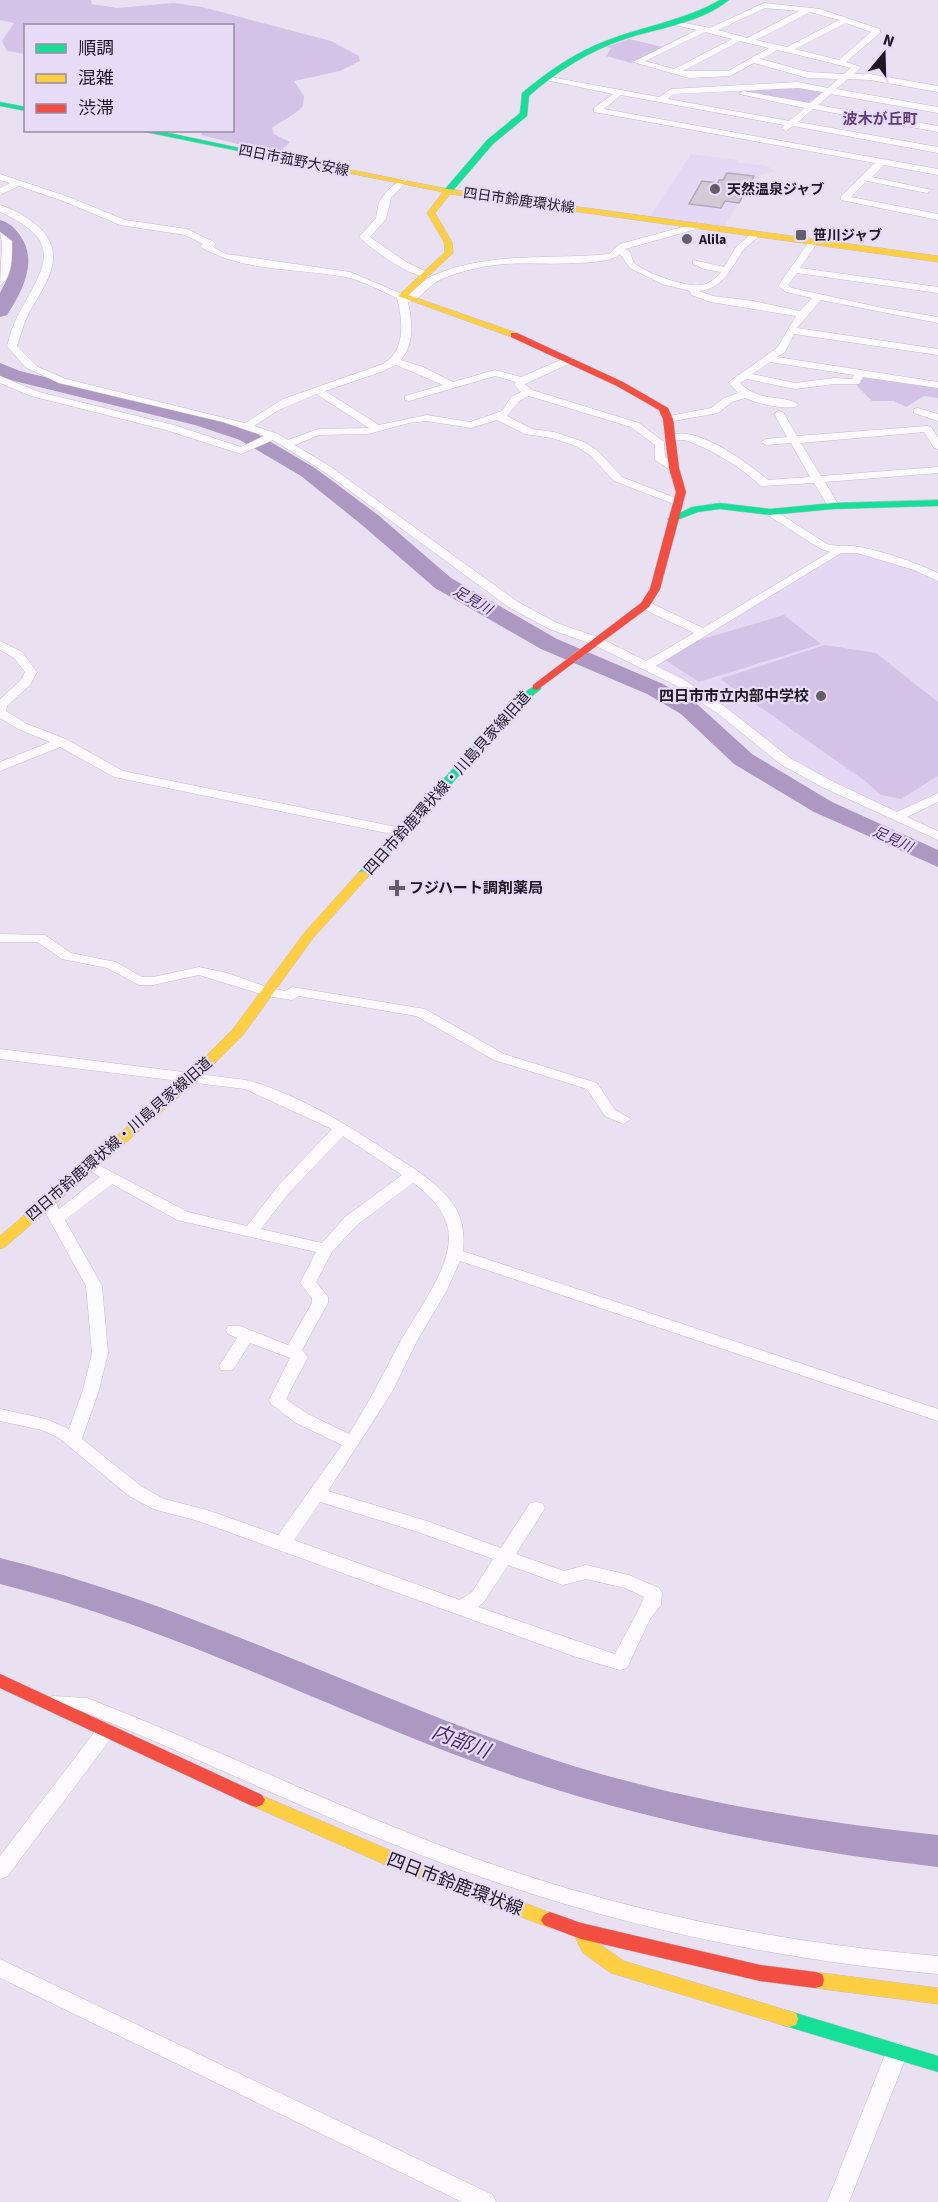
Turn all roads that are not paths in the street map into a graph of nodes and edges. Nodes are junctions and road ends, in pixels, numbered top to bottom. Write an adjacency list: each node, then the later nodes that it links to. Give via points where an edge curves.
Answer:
1 (725, 0): 4 (street, 四日市鈴鹿環状線)
2 (808, 10): 3 (street); 5 (street, via 764,5); 6 (street)
3 (846, 20): 8 (street); 10 (street, via 877,31)
4 (678, 23): 5 (street); 13 (street, 四日市鈴鹿環状線, via 606,43)
5 (707, 30): 6 (street); 11 (street, via 637,62)
6 (744, 39): 7 (street); 11 (street)
7 (777, 47): 8 (street); 9 (street)
8 (788, 50): 10 (street)
9 (753, 60): 11 (street, via 730,73); 12 (street, via 808,75)
10 (840, 63): 12 (street, via 857,67)
11 (674, 72)
12 (846, 75): 14 (street); 16 (street)
13 (545, 79): 17 (street); 35 (street, 四日市鈴鹿環状線, via 525,95 524,114 490,142)
14 (938, 89)
15 (717, 90): 16 (street, via 798,85); 18 (street, via 671,92); 20 (street)
16 (829, 90): 20 (street); 22 (street)
17 (619, 93): 18 (street); 26 (street, via 597,110)
18 (661, 100): 23 (street)
19 (0, 104): 21 (street)
20 (811, 106): 23 (street); 24 (street)
21 (24, 109)
22 (938, 110)
23 (791, 124): 26 (street); 27 (street)
24 (938, 129)
25 (151, 132): 33 (street, 四日市菰野大安線)
26 (770, 141): 28 (street)
27 (938, 150)
28 (882, 162): 29 (street); 31 (street)
29 (938, 172)
30 (0, 177): 34 (street)
31 (865, 178): 36 (street); 40 (street, via 844,198)
32 (938, 179): 36 (street)
33 (402, 181): 35 (street, 四日市菰野大安線); 50 (street, via 389,192 381,219 364,237 412,270)
34 (20, 182): 37 (street); 55 (street, via 123,224 187,232 228,258 350,275)
35 (448, 190): 41 (street, 四日市鈴鹿環状線); 50 (street, via 431,213 450,249)
36 (927, 190): 38 (street)
37 (0, 192)
38 (938, 192)
39 (0, 208): 79 (street, via 27,221 43,235 51,258 44,281 17,327 12,346 23,362 63,381)
40 (938, 217)
41 (698, 226): 42 (street, 四日市鈴鹿環状線); 45 (street)
42 (756, 234): 44 (street, 四日市鈴鹿環状線); 48 (street, via 743,245)
43 (0, 235): 51 (street, via 7,241 7,263)
44 (813, 242): 46 (street, 四日市鈴鹿環状線); 49 (street)
45 (618, 250): 48 (street, via 627,254 633,266 678,288 709,285); 55 (street, via 612,257 484,264 434,279)
46 (938, 259)
47 (696, 262): 48 (street)
48 (727, 270)
49 (794, 270): 52 (street); 54 (street, via 783,286)
50 (426, 275): 55 (street)
51 (0, 282)
52 (938, 290)
53 (693, 293): 56 (street)
54 (819, 297): 56 (street); 57 (street)
55 (406, 298): 61 (street, via 522,338); 62 (street, via 403,348)
56 (802, 315): 58 (street)
57 (938, 320)
58 (791, 330): 59 (street); 60 (street, via 782,350)
59 (938, 352)
60 (770, 359): 63 (street); 64 (street)
61 (569, 360): 66 (street); 78 (street, via 663,408)
62 (394, 361): 67 (street); 69 (street)
63 (860, 373): 64 (street, via 855,382 795,386); 68 (street)
64 (745, 376): 71 (street, via 734,382)
65 (0, 379): 82 (street, via 21,391 146,421 243,450)
66 (522, 381): 67 (street, via 495,373); 70 (street, via 519,385)
67 (452, 385): 72 (street)
68 (938, 385)
69 (316, 390): 79 (street, via 276,407); 80 (street)
70 (528, 392): 76 (street, via 514,399 506,413); 84 (street, via 635,425)
71 (745, 394): 73 (street); 78 (street, via 714,411)
72 (409, 398)
73 (794, 405)
74 (918, 411): 77 (street)
75 (779, 414): 83 (street)
76 (498, 416): 80 (street, via 471,425 428,418); 91 (street, via 529,432 580,444 618,478)
77 (938, 418)
78 (668, 419): 84 (street, 四日市鈴鹿環状線・川島貝家線旧道)
79 (247, 426): 82 (street)
80 (377, 428): 86 (street, via 318,432)
81 (932, 429): 83 (street); 87 (street)
82 (273, 437): 86 (street)
83 (794, 440): 85 (street); 90 (street)
84 (668, 442): 89 (street, 四日市鈴鹿環状線・川島貝家線旧道); 90 (street, via 686,436 745,465 765,484)
85 (766, 442)
86 (287, 444): 101 (street, via 514,604 553,626)
87 (938, 446)
88 (938, 470): 90 (street)
89 (676, 473): 91 (street, 四日市鈴鹿環状線・川島貝家線旧道, via 681,492); 93 (street, via 696,496)
90 (819, 479): 94 (street)
91 (679, 503): 96 (street, 四日市鈴鹿環状線・川島貝家線旧道)
92 (938, 503): 94 (street)
93 (720, 506): 95 (street); 96 (street, via 696,509)
94 (833, 506): 95 (street)
95 (770, 512): 97 (street, via 823,546)
96 (672, 519): 99 (street, 四日市鈴鹿環状線・川島貝家線旧道, via 655,589)
97 (836, 550): 98 (street, via 858,550); 100 (street)
98 (938, 578)
99 (645, 605): 100 (street); 101 (street, 四日市鈴鹿環状線・川島貝家線旧道)
100 (702, 632): 103 (street)
101 (595, 641): 103 (street); 108 (street, 四日市鈴鹿環状線・川島貝家線旧道, via 522,699)
102 (0, 645): 104 (street, via 18,655 31,672 26,682 1,705 0,712 9,720)
103 (647, 666): 107 (street, via 724,712 785,761)
104 (62, 742): 105 (street); 108 (street, via 119,774)
105 (0, 767)
106 (938, 796): 107 (street)
107 (896, 817): 109 (street)
108 (401, 832): 111 (street, 四日市鈴鹿環状線・川島貝家線旧道, via 309,935)
109 (938, 836)
110 (0, 938): 111 (street, via 40,939 67,956 111,966 139,981 199,971)
111 (267, 992): 113 (street, 四日市鈴鹿環状線・川島貝家線旧道, via 238,1032); 114 (street, via 420,1012 499,1057 592,1086 610,1113)
112 (0, 1054): 113 (street)
113 (192, 1078): 115 (street, via 259,1089); 116 (street, 四日市鈴鹿環状線・川島貝家線旧道)
114 (623, 1119)
115 (342, 1128): 117 (street); 121 (street, via 263,1212)
116 (91, 1166): 118 (street); 119 (street, 四日市鈴鹿環状線・川島貝家線旧道)
117 (413, 1175): 123 (street, via 351,1221); 124 (street, via 452,1214 457,1236)
118 (110, 1177): 120 (street); 121 (street, via 183,1216)
119 (48, 1203): 120 (street); 122 (street, 四日市鈴鹿環状線・川島貝家線旧道)
120 (57, 1220): 129 (street, via 94,1286 100,1353)
121 (251, 1232): 123 (street)
122 (0, 1244)
123 (326, 1249): 125 (street, via 308,1283 320,1297 320,1303)
124 (455, 1254): 128 (street); 130 (street, via 438,1292)
125 (293, 1352): 126 (street, via 241,1333); 130 (street, via 300,1357 278,1400 305,1419)
126 (227, 1366)
127 (0, 1414): 129 (street, via 46,1425)
128 (938, 1415)
129 (73, 1441): 133 (street, via 135,1491 159,1504)
130 (353, 1442): 131 (street)
131 (316, 1494): 133 (street); 134 (street)
132 (536, 1508): 134 (street)
133 (282, 1543): 135 (street)
134 (503, 1556): 135 (street, via 478,1596); 135 (street, via 563,1578 586,1572 629,1582 653,1593 652,1605 643,1615 620,1663)
135 (463, 1608)
136 (0, 1681): 137 (street, 四日市鈴鹿環状線)
137 (51, 1703): 138 (street, 四日市鈴鹿環状線); 141 (street, via 80,1703 464,1862 594,1904 703,1931 797,1948)
138 (106, 1731): 139 (street); 140 (street, 四日市鈴鹿環状線, via 346,1842 455,1887)
139 (0, 1871)
140 (581, 1931): 143 (street, 四日市鈴鹿環状線, via 760,1973); 144 (street, via 589,1947 618,1967)
141 (938, 1965)
142 (0, 1968): 146 (street)
143 (938, 1995)
144 (897, 2052): 145 (street); 147 (street)
145 (938, 2064)
146 (485, 2202)
147 (838, 2202)

